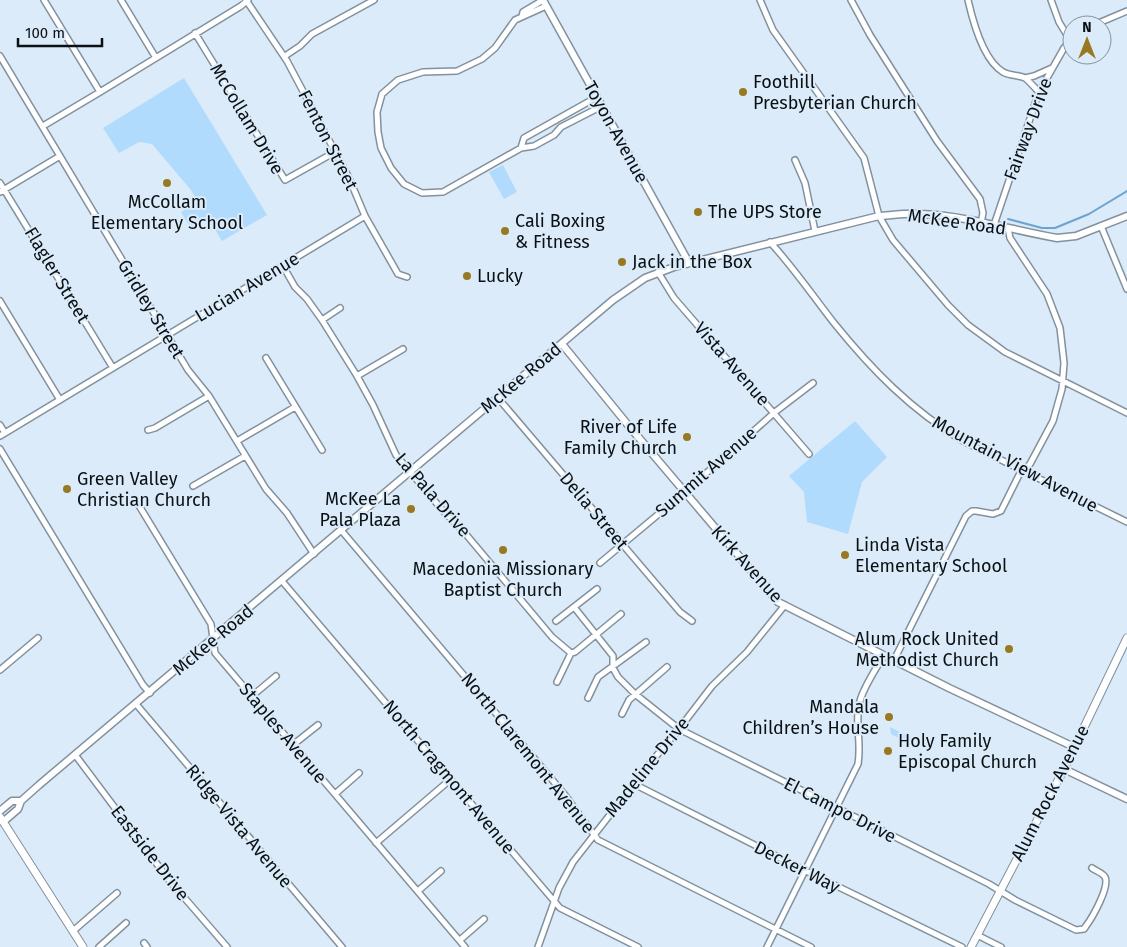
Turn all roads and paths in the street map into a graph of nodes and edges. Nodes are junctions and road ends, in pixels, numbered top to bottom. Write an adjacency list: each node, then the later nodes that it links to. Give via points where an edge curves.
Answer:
1 (44, 0): 20 (street)
2 (122, 0): 17 (street)
3 (247, 0): 13 (street); 16 (street, Fenton Street)
4 (374, 0): 16 (street, via 312,34)
5 (760, 0): 32 (street, via 773,30 864,158)
6 (851, 0): 34 (street, via 937,140 980,199)
7 (968, 0): 19 (street, via 980,40 994,64 1008,74)
8 (1051, 0): 12 (street)
9 (544, 2): 22 (street, Toyon Avenue); 25 (street, via 515,20 495,48 482,58 457,71 423,72 398,80 382,94 377,112 381,148 391,168 404,184 422,193 443,192)
10 (1127, 11): 11 (street)
11 (1112, 17)
12 (1062, 25)
13 (195, 33): 17 (street); 26 (street, McCollam Drive, via 285,180)
14 (1062, 53): 18 (street, Fairway Drive)
15 (0, 56): 24 (street, Gridley Street)
16 (285, 56): 26 (street, Fenton Street)
17 (156, 58): 20 (street)
18 (1052, 68): 19 (street); 21 (street, Fairway Drive)
19 (1024, 78): 21 (street)
20 (100, 92): 24 (street)
21 (1039, 92): 35 (street, Fairway Drive)
22 (597, 98): 23 (street, Toyon Avenue); 25 (street, via 524,138)
23 (602, 106): 25 (street, via 561,127 554,135 534,146); 40 (street, Toyon Avenue)
24 (42, 126): 27 (street, Gridley Street)
25 (521, 148)
26 (335, 152): 31 (street, Fenton Street)
27 (60, 156): 30 (street); 48 (street, Gridley Street)
28 (795, 160): 38 (street, via 805,183)
29 (0, 183): 30 (street, Flagler Street)
30 (2, 190): 52 (street, Flagler Street)
31 (365, 216): 41 (street, Lucian Avenue); 43 (street, Fenton Street, via 398,274)
32 (879, 216): 34 (street, McKee Road, via 924,214); 38 (street, McKee Road); 54 (street, via 893,240 968,325 1005,352)
33 (1127, 216): 36 (street, McKee Road)
34 (982, 223): 35 (street, McKee Road)
35 (994, 225): 37 (street, McKee Road)
36 (1101, 226): 37 (street, McKee Road, via 1067,238); 44 (street)
37 (1008, 228): 54 (street, via 1010,238 1047,294 1060,328 1064,363)
38 (815, 231): 39 (street, McKee Road)
39 (770, 242): 40 (street, McKee Road); 70 (street, Mountain View Avenue, via 888,385 939,427)
40 (689, 263): 42 (street, McKee Road)
41 (283, 266): 47 (street, La Pala Drive, via 295,287); 48 (street, Lucian Avenue)
42 (658, 272): 49 (street, McKee Road, via 634,285); 60 (street, Vista Avenue, via 674,298)
43 (408, 277)
44 (1127, 289)
45 (0, 301): 58 (street)
46 (340, 308): 47 (street)
47 (322, 320): 53 (street, La Pala Drive)
48 (168, 335): 52 (street, Lucian Avenue); 56 (street, Gridley Street, via 188,370)
49 (562, 344): 57 (street, McKee Road); 73 (street, Kirk Avenue)
50 (403, 349): 53 (street)
51 (266, 358): 59 (street)
52 (113, 368): 58 (street, Lucian Avenue)
53 (357, 376): 71 (street, La Pala Drive, via 396,455)
54 (1062, 381): 61 (street); 70 (street, via 1053,421)
55 (813, 383): 60 (street, Summit Avenue)
56 (209, 396): 63 (street); 65 (street, Gridley Street)
57 (498, 398): 71 (street, McKee Road); 77 (street, Delia Street)
58 (60, 400): 64 (street, Lucian Avenue)
59 (295, 407): 65 (street); 67 (street)
60 (774, 412): 68 (street, Vista Avenue); 73 (street, Summit Avenue)
61 (1127, 414)
62 (0, 425): 64 (street)
63 (148, 430)
64 (3, 435)
65 (237, 440): 69 (street, Gridley Street)
66 (0, 449): 100 (street)
67 (322, 450)
68 (809, 454)
69 (245, 456): 72 (street); 78 (street, Gridley Street)
70 (1024, 470): 75 (street, Mountain View Avenue); 94 (street, via 1001,511 993,514 976,511 966,516)
71 (410, 472): 76 (street, McKee Road); 92 (street, La Pala Drive, via 552,637)
72 (193, 486)
73 (685, 492): 77 (street, Summit Avenue); 82 (street, Kirk Avenue)
74 (135, 499): 90 (street, Staples Avenue, via 211,624)
75 (1127, 522)
76 (341, 530): 78 (street, McKee Road); 121 (street, North Claremont Avenue)
77 (622, 544): 79 (street, Summit Avenue); 86 (street, Delia Street, via 680,612)
78 (314, 554): 80 (street, McKee Road)
79 (600, 563)
80 (282, 581): 90 (street, McKee Road); 113 (street, North Cragmont Avenue)
81 (597, 589): 83 (street)
82 (784, 606): 93 (street, Kirk Avenue); 107 (street, Madeline Drive, via 747,652 712,686)
83 (574, 607): 85 (street); 87 (street, El Campo Drive)
84 (620, 614): 87 (street)
85 (556, 621)
86 (692, 621)
87 (597, 634): 92 (street); 96 (street, El Campo Drive, via 613,656)
88 (38, 638): 97 (street)
89 (1127, 638): 109 (main road, Alum Rock Avenue)
90 (214, 639): 100 (street, McKee Road); 102 (street, Staples Avenue, via 215,653)
91 (646, 642): 96 (street)
92 (571, 653): 99 (street)
93 (884, 655): 94 (street, Kirk Avenue); 118 (street, via 860,701 857,720 861,750)
94 (894, 660): 109 (street, Kirk Avenue)
95 (667, 667): 101 (street)
96 (613, 668): 101 (street, El Campo Drive); 103 (street, via 598,677)
97 (0, 670)
98 (276, 676): 102 (street)
99 (557, 682)
100 (150, 693): 104 (street, McKee Road)
101 (635, 694): 105 (street); 107 (street, El Campo Drive)
102 (252, 696): 108 (street, Staples Avenue)
103 (588, 698)
104 (136, 704): 110 (street, McKee Road); 139 (street, Ridge Vista Avenue)
105 (622, 714)
106 (318, 724): 108 (street)
107 (679, 729): 114 (street, Madeline Drive); 118 (street, El Campo Drive)
108 (294, 744): 115 (street, Staples Avenue)
109 (1074, 747): 111 (main road, Alum Rock Avenue)
110 (76, 756): 117 (street, McKee Road); 138 (street, Eastside Drive, via 169,880)
111 (1064, 769): 116 (street); 127 (main road, Alum Rock Avenue)
112 (359, 773): 115 (street)
113 (451, 779): 122 (street); 129 (street, North Cragmont Avenue)
114 (634, 784): 121 (street, Madeline Drive); 125 (street, Decker Way)
115 (335, 794): 122 (street, Staples Avenue)
116 (1127, 799)
117 (21, 801): 119 (street, McKee Road, via 12,801); 120 (street, McKee Road, via 18,809)
118 (837, 809): 125 (street); 127 (street, El Campo Drive)
119 (0, 811)
120 (1, 822): 133 (main road)
121 (594, 833): 129 (street, Madeline Drive, via 573,862); 132 (street, North Claremont Avenue, via 598,840)
122 (376, 843): 126 (street, Staples Avenue)
123 (1092, 868): 127 (street, El Campo Drive, via 1104,876 1106,884 1088,923 1080,930)
124 (441, 871): 126 (street)
125 (806, 871): 132 (street); 145 (street, Decker Way)
126 (418, 891): 135 (street, Staples Avenue)
127 (1000, 891): 134 (main road, Alum Rock Avenue)
128 (118, 894): 133 (street)
129 (555, 901): 141 (street, Madeline Drive); 142 (street, North Cragmont Avenue, via 560,908)
130 (484, 919): 135 (street)
131 (126, 923): 137 (street)
132 (776, 930): 143 (street); 144 (street, North Claremont Avenue)
133 (73, 931): 136 (main road)
134 (978, 935): 146 (main road, Alum Rock Avenue); 147 (street)
135 (460, 940): 140 (street, Staples Avenue)
136 (83, 947)
137 (99, 947)
138 (227, 947)
139 (342, 947)
140 (465, 947)
141 (538, 947)
142 (638, 947)
143 (767, 947)
144 (811, 947)
145 (962, 947)
146 (971, 947)
147 (1001, 947)

